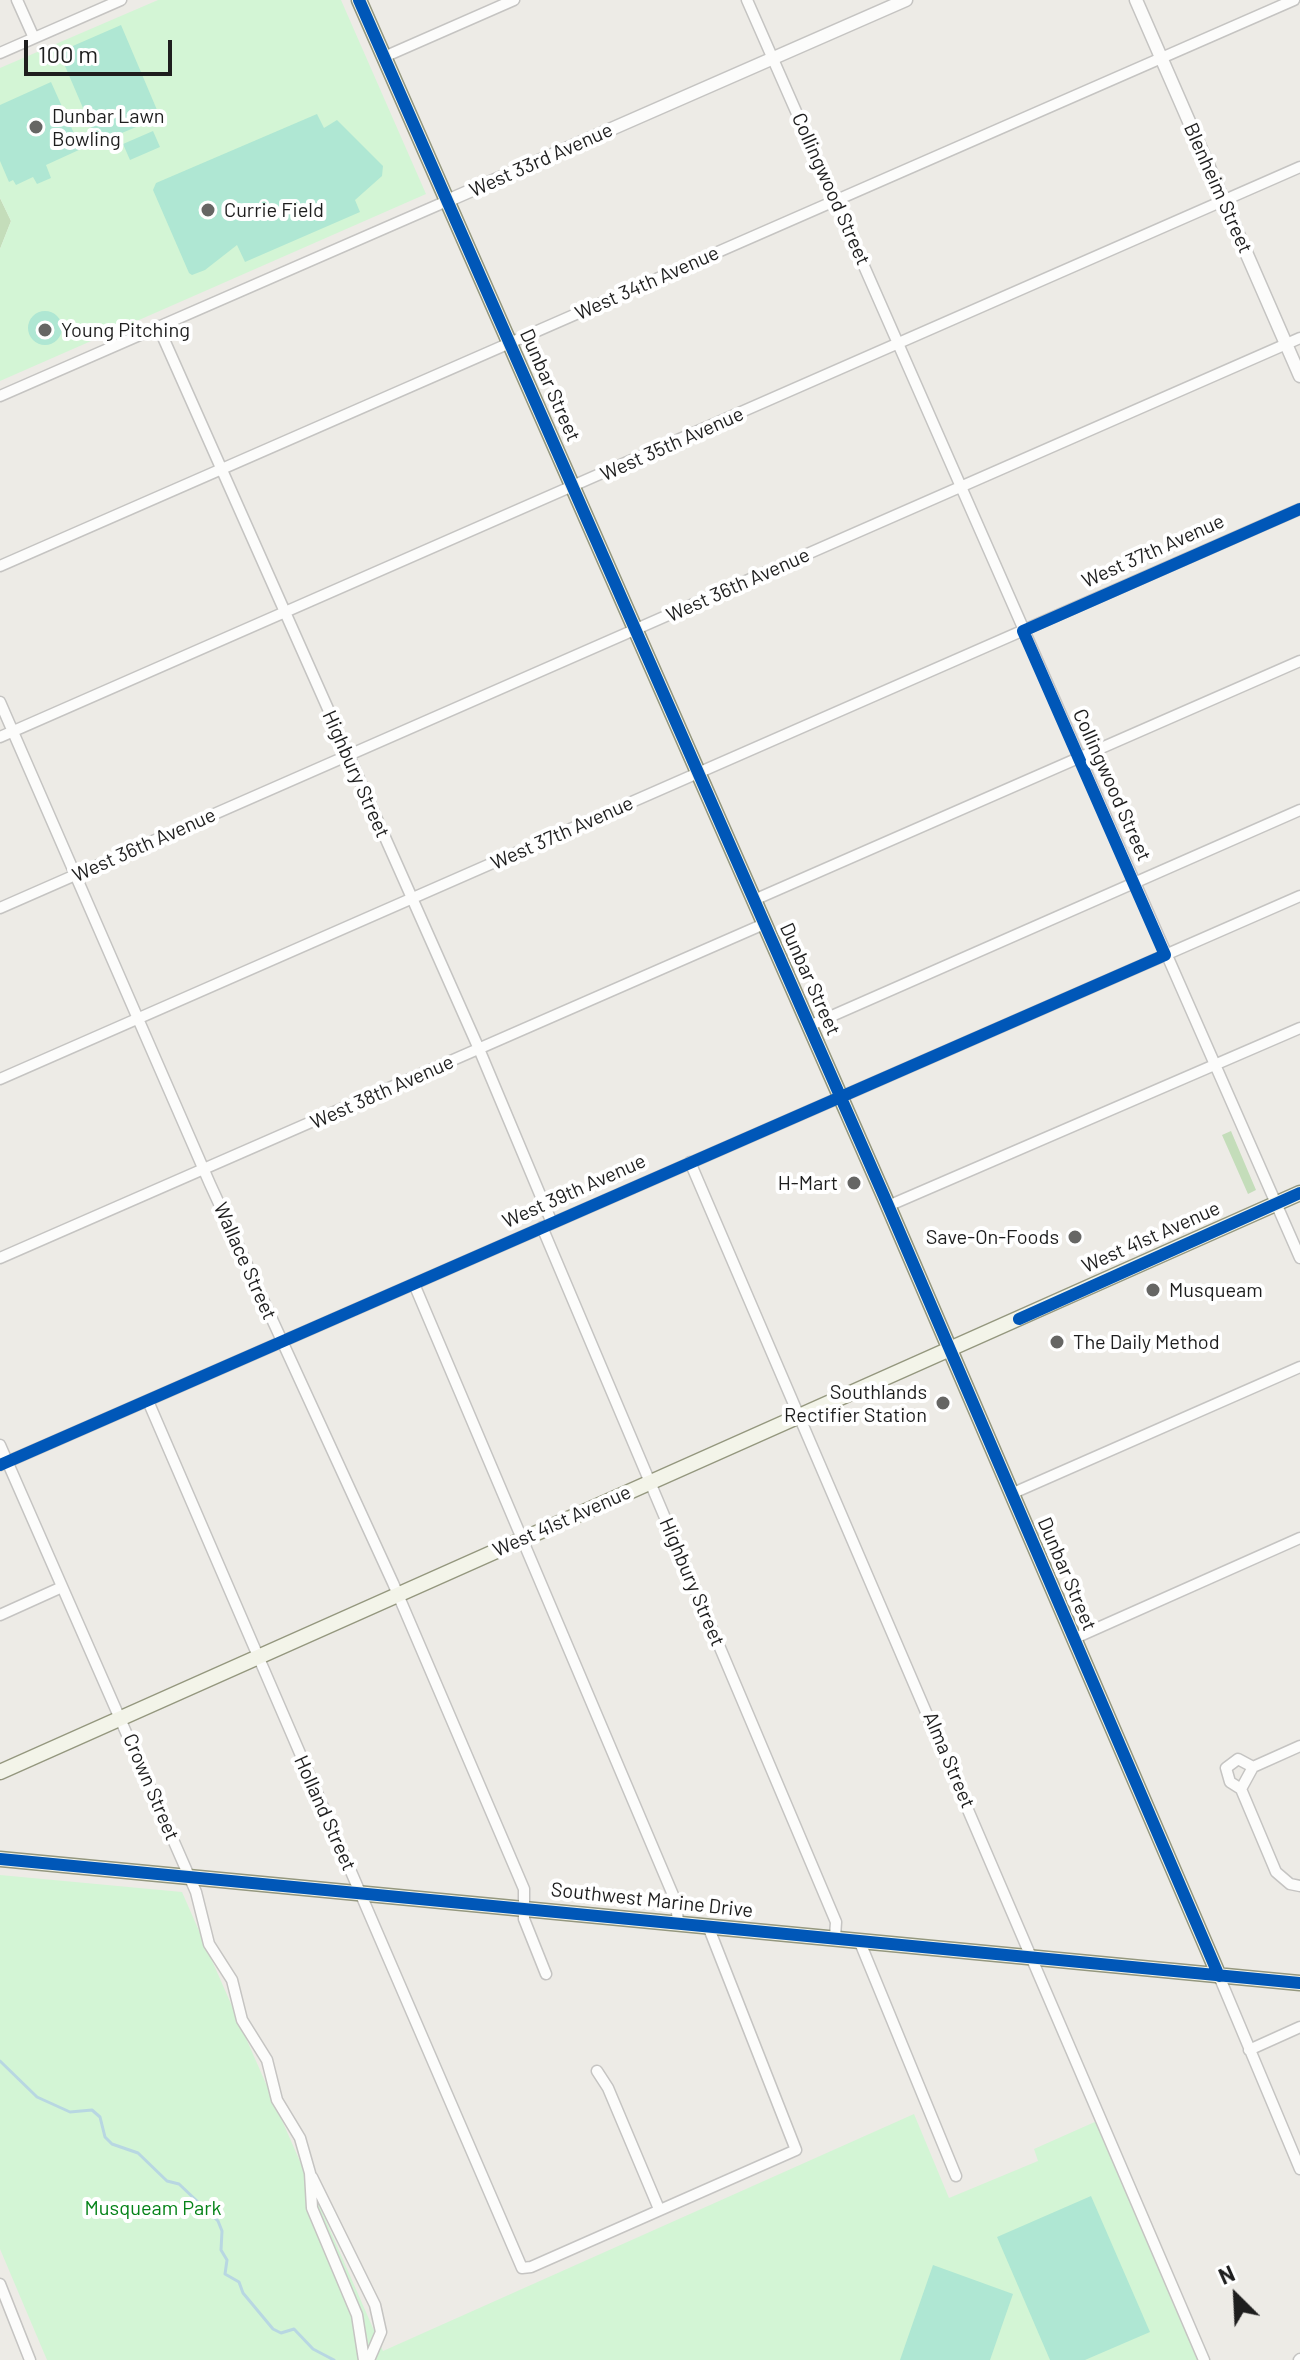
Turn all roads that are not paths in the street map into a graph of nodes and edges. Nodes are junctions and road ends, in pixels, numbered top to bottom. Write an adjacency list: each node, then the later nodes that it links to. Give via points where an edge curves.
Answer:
1 (17, 0): 9 (street)
2 (121, 0): 9 (street)
3 (359, 0): 11 (main road, Dunbar Street)
4 (514, 0): 11 (street)
5 (747, 0): 12 (street, Collingwood Street)
6 (906, 0): 12 (street, West 33rd Avenue)
7 (1136, 0): 13 (street, Blenheim Street)
8 (1294, 0): 13 (street, West 34th Avenue)
9 (34, 38): 10 (street)
10 (0, 53)
11 (384, 57): 15 (main road, Dunbar Street)
12 (773, 58): 15 (street, West 33rd Avenue); 16 (street, Collingwood Street)
13 (1161, 58): 16 (street, West 34th Avenue); 17 (street, Blenheim Street)
14 (1300, 167): 17 (street, West 35th Avenue)
15 (447, 201): 18 (street, West 33rd Avenue); 20 (main road, Dunbar Street)
16 (835, 201): 20 (street, West 34th Avenue); 21 (street, Collingwood Street)
17 (1224, 201): 21 (street, West 35th Avenue); 22 (street, Blenheim Street)
18 (158, 326): 24 (street, West 33rd Avenue); 25 (street, Highbury Street)
19 (1300, 338): 22 (street, West 36th Avenue)
20 (510, 343): 25 (street, West 34th Avenue); 26 (main road, Dunbar Street)
21 (899, 344): 26 (street, West 35th Avenue); 27 (street, Collingwood Street)
22 (1286, 344): 23 (street, Blenheim Street); 27 (street, West 36th Avenue)
23 (1300, 376)
24 (0, 396)
25 (222, 469): 29 (street, West 34th Avenue); 30 (street, Highbury Street)
26 (573, 488): 30 (street, West 35th Avenue); 31 (main road, Dunbar Street)
27 (960, 488): 31 (street, West 36th Avenue); 32 (street, Collingwood Street)
28 (1300, 509): 32 (street, West 37th Avenue)
29 (0, 566)
30 (285, 613): 35 (street, West 35th Avenue); 37 (street, Highbury Street)
31 (635, 630): 37 (street, West 36th Avenue); 39 (main road, Dunbar Street)
32 (1023, 631): 38 (street, Collingwood Street); 39 (street, West 37th Avenue)
33 (1300, 661): 38 (street)
34 (0, 702): 35 (street, Wallace Street)
35 (13, 732): 36 (street, West 35th Avenue); 41 (street, Wallace Street)
36 (0, 737)
37 (348, 756): 41 (street, West 36th Avenue); 44 (street, Highbury Street)
38 (1079, 758): 42 (street, Collingwood Street); 45 (street)
39 (698, 773): 44 (street, West 37th Avenue); 45 (main road, Dunbar Street)
40 (1300, 810): 42 (street)
41 (75, 875): 46 (street, West 36th Avenue); 49 (street, Wallace Street)
42 (1134, 883): 48 (street, Collingwood Street); 50 (street)
43 (1300, 896): 48 (street, West 39th Avenue)
44 (411, 899): 49 (street, West 37th Avenue); 52 (street, Highbury Street)
45 (754, 900): 47 (main road, Dunbar Street)
46 (0, 908)
47 (764, 924): 50 (main road, Dunbar Street); 52 (street, West 38th Avenue)
48 (1165, 955): 53 (street, Collingwood Street); 55 (street, West 39th Avenue)
49 (138, 1019): 54 (street, West 37th Avenue); 57 (street, Wallace Street)
50 (809, 1026): 55 (main road, Dunbar Street)
51 (1300, 1028): 53 (street)
52 (479, 1049): 57 (street, West 38th Avenue); 61 (street, Highbury Street)
53 (1213, 1066): 59 (street, Collingwood Street); 60 (street)
54 (0, 1079)
55 (840, 1097): 56 (street, West 39th Avenue); 60 (main road, Dunbar Street)
56 (690, 1162): 61 (street, West 39th Avenue); 69 (street, Alma Street)
57 (204, 1169): 62 (street, West 38th Avenue); 65 (street, Wallace Street)
58 (1300, 1193): 59 (main road, West 41st Avenue)
59 (1276, 1203): 63 (street, Collingwood Street); 66 (main road, West 41st Avenue)
60 (888, 1206): 66 (main road, Dunbar Street)
61 (547, 1225): 64 (street, West 39th Avenue); 72 (street, Highbury Street)
62 (0, 1258)
63 (1300, 1258)
64 (414, 1284): 65 (street, West 39th Avenue); 75 (street)
65 (283, 1342): 68 (street, West 39th Avenue); 77 (street, Wallace Street)
66 (949, 1349): 69 (main road, West 41st Avenue); 73 (main road, Dunbar Street)
67 (1300, 1367): 73 (street)
68 (148, 1401): 71 (street, West 39th Avenue); 80 (street, Holland Street)
69 (802, 1415): 72 (main road, West 41st Avenue); 95 (street, Alma Street)
70 (0, 1445): 71 (street, Crown Street)
71 (4, 1464): 76 (street, Crown Street)
72 (650, 1482): 75 (main road, West 41st Avenue); 93 (street, Highbury Street, via 836,1922)
73 (1011, 1494): 79 (main road, Dunbar Street)
74 (1300, 1538): 79 (street)
75 (523, 1539): 77 (main road, West 41st Avenue); 91 (street, via 676,1902)
76 (62, 1587): 78 (street); 81 (street, Crown Street)
77 (398, 1595): 80 (main road, West 41st Avenue); 90 (street, Wallace Street, via 524,1889)
78 (0, 1615)
79 (1073, 1639): 97 (main road, Dunbar Street)
80 (257, 1657): 81 (main road, West 41st Avenue); 89 (street, Holland Street)
81 (121, 1718): 84 (main road, West 41st Avenue); 87 (street, Crown Street)
82 (1300, 1746): 83 (street)
83 (1253, 1767): 85 (street); 85 (street, via 1238,1759 1226,1768 1230,1782)
84 (0, 1772)
85 (1241, 1789): 88 (street, via 1276,1872)
86 (0, 1859): 87 (main road, Southwest Marine Drive)
87 (189, 1876): 89 (main road, Southwest Marine Drive); 103 (street, Crown Street, via 209,1944 237,1992 242,2020 267,2060 277,2100 300,2138)
88 (1300, 1886)
89 (362, 1895): 90 (main road, Southwest Marine Drive); 105 (street, Holland Street, via 522,2268)
90 (523, 1908): 91 (main road, Southwest Marine Drive); 96 (street, Wallace Street)
91 (678, 1922): 92 (main road, Southwest Marine Drive)
92 (708, 1926): 93 (main road, Southwest Marine Drive); 105 (street, via 796,2150)
93 (835, 1937): 94 (main road, Southwest Marine Drive)
94 (859, 1940): 95 (main road, Southwest Marine Drive); 104 (street)
95 (1033, 1958): 97 (main road, Southwest Marine Drive); 109 (street, Alma Street)
96 (546, 1974)
97 (1219, 1976): 98 (main road, Southwest Marine Drive); 100 (street, Dunbar Street)
98 (1300, 1983)
99 (1300, 2027): 100 (street)
100 (1249, 2050): 102 (street, Dunbar Street)
101 (597, 2071): 105 (street)
102 (1300, 2169)
103 (310, 2173): 108 (street, Crown Street, via 312,2208 357,2315); 108 (street, Crown Street, via 375,2305 381,2332)
104 (956, 2176)
105 (659, 2209)
106 (0, 2284): 107 (street)
107 (30, 2360)
108 (367, 2360)
109 (1204, 2360)

